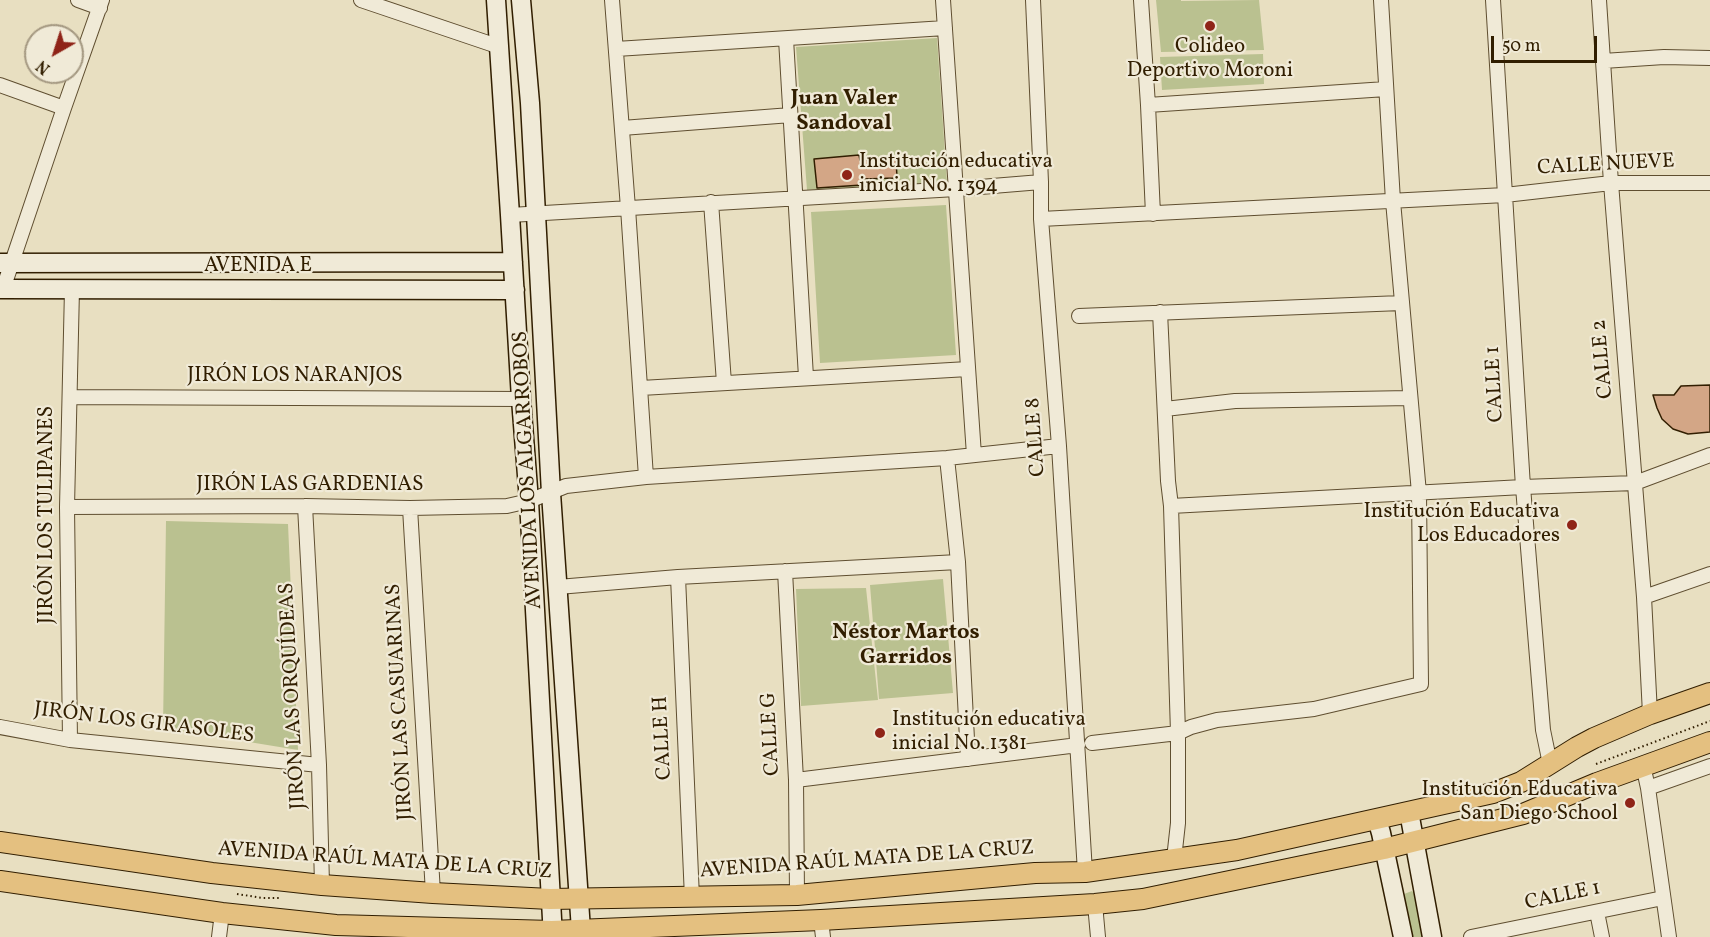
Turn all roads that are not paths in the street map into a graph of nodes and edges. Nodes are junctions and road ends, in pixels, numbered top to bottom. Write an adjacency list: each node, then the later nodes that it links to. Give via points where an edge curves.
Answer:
1 (78, 0): 12 (street)
2 (361, 0): 13 (street)
3 (496, 0): 16 (street, AVENIDA LOS ALGARROBOS)
4 (521, 0): 37 (street, AVENIDA LOS ALGARROBOS)
5 (612, 0): 17 (street)
6 (943, 0): 14 (street)
7 (1033, 0): 26 (street, CALLE 8)
8 (1141, 0): 22 (street)
9 (1381, 0): 21 (street)
10 (1492, 0): 30 (street, CALLE 1)
11 (1599, 0): 19 (street, CALLE 2)
12 (101, 4): 23 (street)
13 (383, 4): 16 (street)
14 (945, 28): 15 (street); 29 (street)
15 (786, 39): 17 (street); 24 (street)
16 (500, 47): 36 (street, AVENIDA LOS ALGARROBOS)
17 (616, 49): 25 (street)
18 (1710, 58): 19 (street)
19 (1603, 61): 27 (street, CALLE 2)
20 (0, 85): 23 (street)
21 (1386, 89): 22 (street); 32 (street)
22 (1148, 105): 35 (street)
23 (64, 108): 40 (street)
24 (791, 115): 25 (street); 31 (street)
25 (622, 128): 34 (street)
26 (1041, 182): 29 (street); 38 (street, CALLE 8)
27 (1611, 183): 28 (street, CALLE NUEVE); 30 (street, CALLE NUEVE); 60 (street, CALLE 2)
28 (1710, 183)
29 (956, 189): 31 (street); 47 (street)
30 (1505, 195): 32 (street, CALLE NUEVE); 61 (street, CALLE 1)
31 (796, 199): 33 (street); 48 (street)
32 (1392, 201): 35 (street, CALLE NUEVE); 44 (street)
33 (711, 202): 34 (street); 49 (street)
34 (628, 208): 37 (street); 50 (street)
35 (1153, 214): 38 (street, CALLE NUEVE)
36 (510, 215): 37 (street); 39 (street, AVENIDA LOS ALGARROBOS)
37 (537, 215): 62 (street, AVENIDA LOS ALGARROBOS)
38 (1041, 219): 55 (street, CALLE 8)
39 (513, 262): 40 (street, AVENIDA E); 43 (street, AVENIDA LOS ALGARROBOS)
40 (6, 263): 41 (street)
41 (1, 289): 42 (street, AVENIDA E)
42 (72, 289): 43 (street, AVENIDA E); 51 (street, JIRÓN LOS TULIPANES)
43 (515, 290): 53 (street, AVENIDA LOS ALGARROBOS)
44 (1401, 303): 45 (street); 52 (street)
45 (1160, 312): 46 (street); 54 (street)
46 (1079, 316)
47 (968, 369): 48 (street); 56 (street)
48 (806, 377): 49 (street)
49 (724, 383): 50 (street)
50 (641, 388): 59 (street)
51 (70, 397): 53 (street, JIRÓN LOS NARANJOS); 67 (street, JIRÓN LOS TULIPANES)
52 (1410, 398): 54 (street, via 1235,401); 63 (street)
53 (520, 399): 64 (street, AVENIDA LOS ALGARROBOS)
54 (1165, 409): 66 (street)
55 (1059, 446): 56 (street, JIRÓN LAS GARDENIAS); 82 (street, CALLE 8)
56 (974, 455): 58 (street, JIRÓN LAS GARDENIAS)
57 (1710, 455): 60 (street)
58 (947, 458): 59 (street, JIRÓN LAS GARDENIAS); 69 (street)
59 (646, 477): 62 (street, JIRÓN LAS GARDENIAS, via 566,486)
60 (1635, 483): 61 (street); 74 (street, CALLE 2)
61 (1523, 487): 63 (street); 84 (street, CALLE 1, via 1543,730)
62 (551, 493): 64 (street, JIRÓN LAS GARDENIAS); 73 (street, AVENIDA LOS ALGARROBOS)
63 (1419, 493): 66 (street); 78 (street, via 1421,684 1314,709 1217,720)
64 (529, 501): 68 (street, JIRÓN LAS GARDENIAS, via 507,506); 104 (street, AVENIDA LOS ALGARROBOS)
65 (304, 506): 67 (street, JIRÓN LAS GARDENIAS); 68 (street, JIRÓN LAS GARDENIAS); 85 (street, JIRÓN LAS ORQUÍDEAS)
66 (1171, 506): 78 (street)
67 (67, 507): 79 (street, JIRÓN LOS TULIPANES)
68 (410, 508): 99 (street, JIRÓN LAS CASUARINAS)
69 (958, 562): 70 (street); 83 (street)
70 (785, 572): 72 (street); 88 (street, CALLE G)
71 (1710, 574): 74 (street)
72 (678, 577): 73 (street); 103 (street, CALLE H)
73 (558, 587): 102 (street, AVENIDA LOS ALGARROBOS)
74 (1644, 597): 76 (street, CALLE 2)
75 (1710, 693): 76 (main road, AVENIDA RAÚL MATA DE LA CRUZ)
76 (1650, 714): 84 (main road, AVENIDA RAÚL MATA DE LA CRUZ, via 1585,743)
77 (0, 727): 79 (street, JIRÓN LOS GIRASOLES)
78 (1179, 733): 81 (street); 95 (street)
79 (70, 740): 85 (street, JIRÓN LOS GIRASOLES)
80 (1710, 742): 86 (main road)
81 (1092, 743)
82 (1078, 745): 83 (street); 96 (street, CALLE 8)
83 (968, 759): 88 (street)
84 (1550, 764): 90 (main road, AVENIDA RAÚL MATA DE LA CRUZ, via 1493,793)
85 (320, 765): 98 (street, JIRÓN LAS ORQUÍDEAS)
86 (1643, 765): 89 (street); 93 (main road, via 1523,814)
87 (1710, 766): 89 (street)
88 (796, 780): 100 (street, CALLE G)
89 (1648, 788): 101 (street)
90 (1409, 812): 91 (main road, AVENIDA RAÚL MATA DE LA CRUZ); 93 (street)
91 (1377, 819): 94 (street); 95 (main road, AVENIDA RAÚL MATA DE LA CRUZ, via 1237,850)
92 (0, 842): 98 (main road, AVENIDA RAÚL MATA DE LA CRUZ)
93 (1416, 842): 94 (main road); 115 (street)
94 (1384, 849): 105 (main road, via 1143,899); 114 (street)
95 (1174, 859): 96 (main road, AVENIDA RAÚL MATA DE LA CRUZ)
96 (1085, 872): 100 (main road, AVENIDA RAÚL MATA DE LA CRUZ)
97 (0, 881): 107 (main road)
98 (322, 885): 99 (main road, AVENIDA RAÚL MATA DE LA CRUZ)
99 (433, 893): 104 (main road, AVENIDA RAÚL MATA DE LA CRUZ)
100 (797, 895): 103 (main road, AVENIDA RAÚL MATA DE LA CRUZ)
101 (1663, 897): 106 (street, CALLE 1); 118 (street)
102 (578, 898): 103 (main road, AVENIDA RAÚL MATA DE LA CRUZ); 104 (main road, AVENIDA RAÚL MATA DE LA CRUZ); 110 (street, AVENIDA LOS ALGARROBOS)
103 (692, 898)
104 (550, 899): 111 (street, AVENIDA LOS ALGARROBOS)
105 (1095, 904): 108 (main road); 113 (street)
106 (1597, 912): 116 (street, CALLE 1); 117 (street)
107 (222, 914): 109 (main road); 112 (street)
108 (822, 929): 110 (main road)
109 (337, 931): 111 (main road)
110 (581, 933): 111 (main road)
111 (553, 934)
112 (219, 937)
113 (1098, 937)
114 (1403, 937)
115 (1432, 937)
116 (1471, 937)
117 (1602, 937)
118 (1669, 937)

